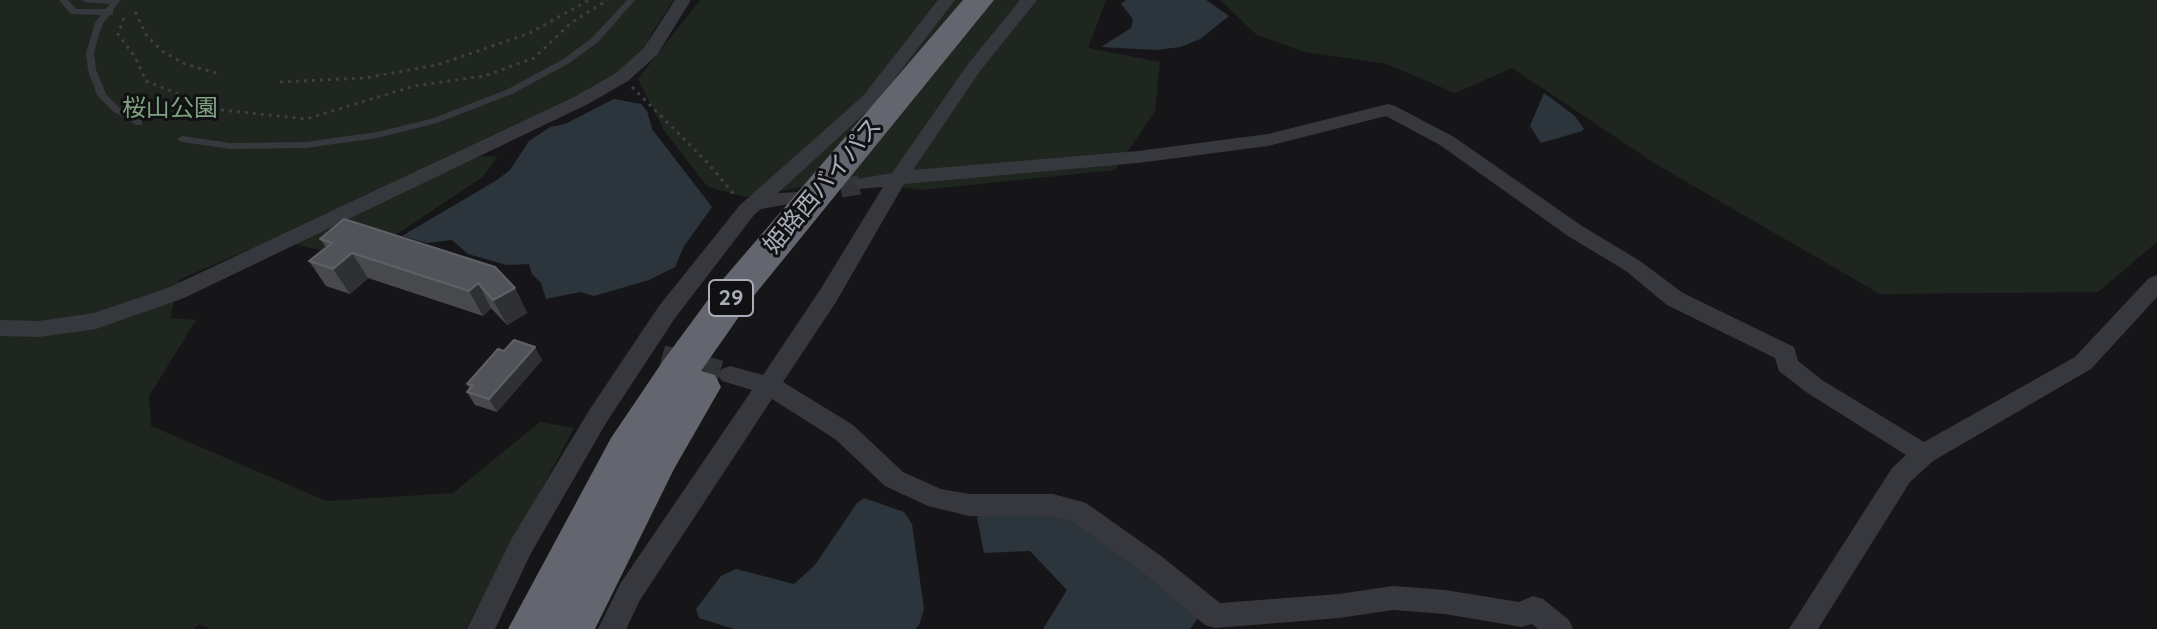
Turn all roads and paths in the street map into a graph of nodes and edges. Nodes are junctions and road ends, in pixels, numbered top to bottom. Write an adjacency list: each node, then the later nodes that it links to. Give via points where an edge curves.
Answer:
1 (63, 0): 11 (lane, via 74,12)
2 (85, 0): 11 (lane)
3 (589, 0): 16 (path, via 530,33 437,65 340,81)
4 (608, 0): 18 (path, via 572,22 534,58 484,76 414,86 306,119)
5 (631, 0): 20 (lane, via 595,40 565,62 509,92 434,121 306,145 230,146)
6 (683, 0): 15 (street, via 651,51)
7 (947, 0): 24 (street, via 869,100)
8 (979, 0): 31 (highway, 姫路西バイパス / 29, via 738,288 627,451)
9 (1003, 0): 32 (highway, 姫路西バイパス / 29, via 764,296 705,379 598,568)
10 (1029, 0): 21 (street)
11 (115, 6): 19 (lane, via 99,23 90,53 95,83 117,110)
12 (135, 12): 14 (path, via 162,51)
13 (124, 18): 17 (path, via 118,34 146,81)
14 (220, 74)
15 (622, 77): 24 (path); 26 (street, via 176,293 96,321)
16 (280, 82)
17 (188, 98)
18 (221, 110)
19 (139, 123)
20 (182, 139)
21 (898, 178): 22 (street); 28 (street); 29 (street, via 1268,140 1388,110 1447,141 1675,299 1786,353 1787,365 1814,386)
22 (865, 184)
23 (793, 197): 24 (street)
24 (751, 207): 30 (street, via 667,312 651,354 521,546)
25 (2157, 283): 29 (street, via 2083,363)
26 (0, 328)
27 (730, 375): 28 (street)
28 (770, 386): 33 (street, via 630,592); 34 (street, via 844,432 894,479 937,499 1077,511 1215,616 1393,598 1522,615 1533,608)
29 (1924, 454): 35 (street, via 1901,475)
30 (481, 629)
31 (533, 629)
32 (570, 629)
33 (612, 629)
34 (1559, 629)
35 (1803, 629)

